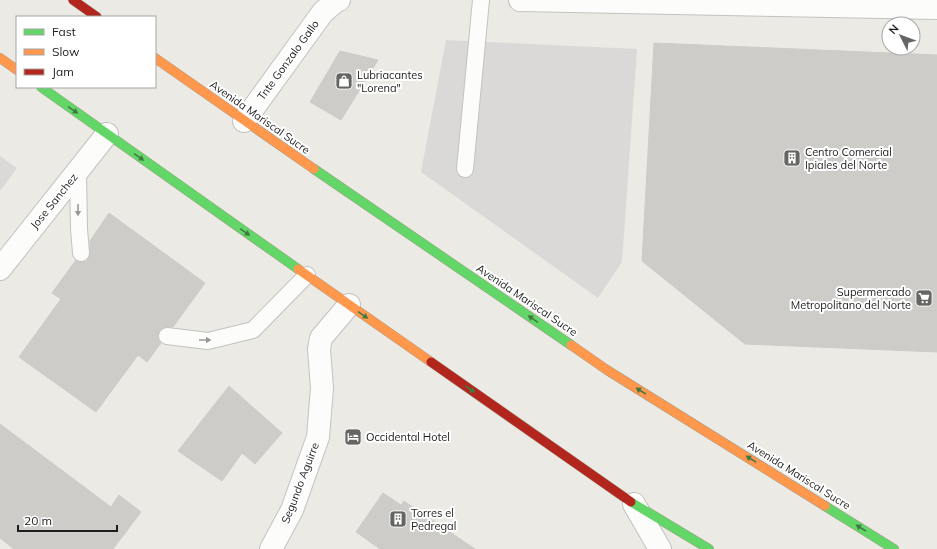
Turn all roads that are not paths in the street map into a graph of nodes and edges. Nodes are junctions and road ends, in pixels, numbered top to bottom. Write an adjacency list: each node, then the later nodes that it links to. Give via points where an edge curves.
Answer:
1 (72, 0): 6 (main road)
2 (481, 0): 13 (lane)
3 (520, 0): 5 (street)
4 (338, 1): 11 (street, Tnte Gonzalo Gallo, via 323,12)
5 (937, 8)
6 (96, 16)
7 (0, 58): 9 (main road)
8 (156, 59): 11 (main road, Avenida Mariscal Sucre)
9 (16, 69)
10 (42, 88): 12 (main road, one-way to 12)
11 (244, 121): 24 (main road, Avenida Mariscal Sucre, one-way to 11, via 607,370)
12 (107, 134): 14 (street, Jose Sanchez); 17 (main road, one-way to 17)
13 (465, 168)
14 (78, 171): 15 (lane, one-way to 15); 16 (street, Jose Sanchez)
15 (81, 253)
16 (0, 269)
17 (307, 275): 18 (main road); 19 (lane, one-way to 17, via 208,341 253,330)
18 (349, 305): 20 (main road, one-way to 20); 21 (street, Segundo Aguirre, via 321,338 319,349 322,388 318,437 292,510)
19 (167, 336)
20 (634, 504): 22 (street); 23 (main road)
21 (271, 549)
22 (660, 549)
23 (709, 549)
24 (894, 549)

